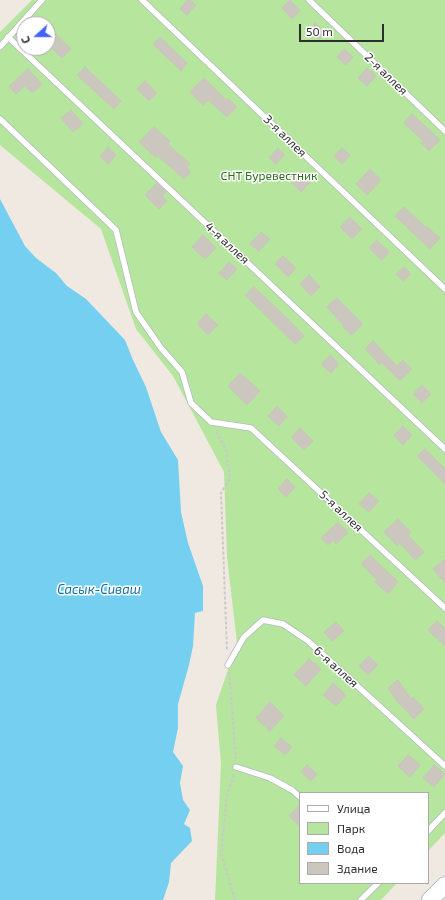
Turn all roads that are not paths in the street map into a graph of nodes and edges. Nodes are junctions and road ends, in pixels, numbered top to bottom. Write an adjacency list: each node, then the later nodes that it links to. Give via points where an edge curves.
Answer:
1 (42, 0): 4 (lane)
2 (142, 0): 8 (lane, 3-я аллея)
3 (309, 0): 7 (lane, 2-я аллея)
4 (8, 37): 5 (lane); 9 (lane, 4-я аллея)
5 (0, 47)
6 (0, 119): 10 (lane, 5-я аллея, via 116,230 136,312 161,348 182,372 191,402 211,422 251,428)
7 (445, 130)
8 (445, 289)
9 (445, 449)
10 (445, 608)
11 (228, 665): 12 (lane, 6-я аллея, via 244,637 263,620 283,624 308,641)
12 (445, 766)
13 (236, 767): 14 (lane, via 270,778)
14 (299, 796)
15 (445, 813): 16 (lane)
16 (429, 830)
17 (377, 884): 19 (lane)
18 (445, 885): 20 (main road)
19 (361, 900)
20 (430, 900)

